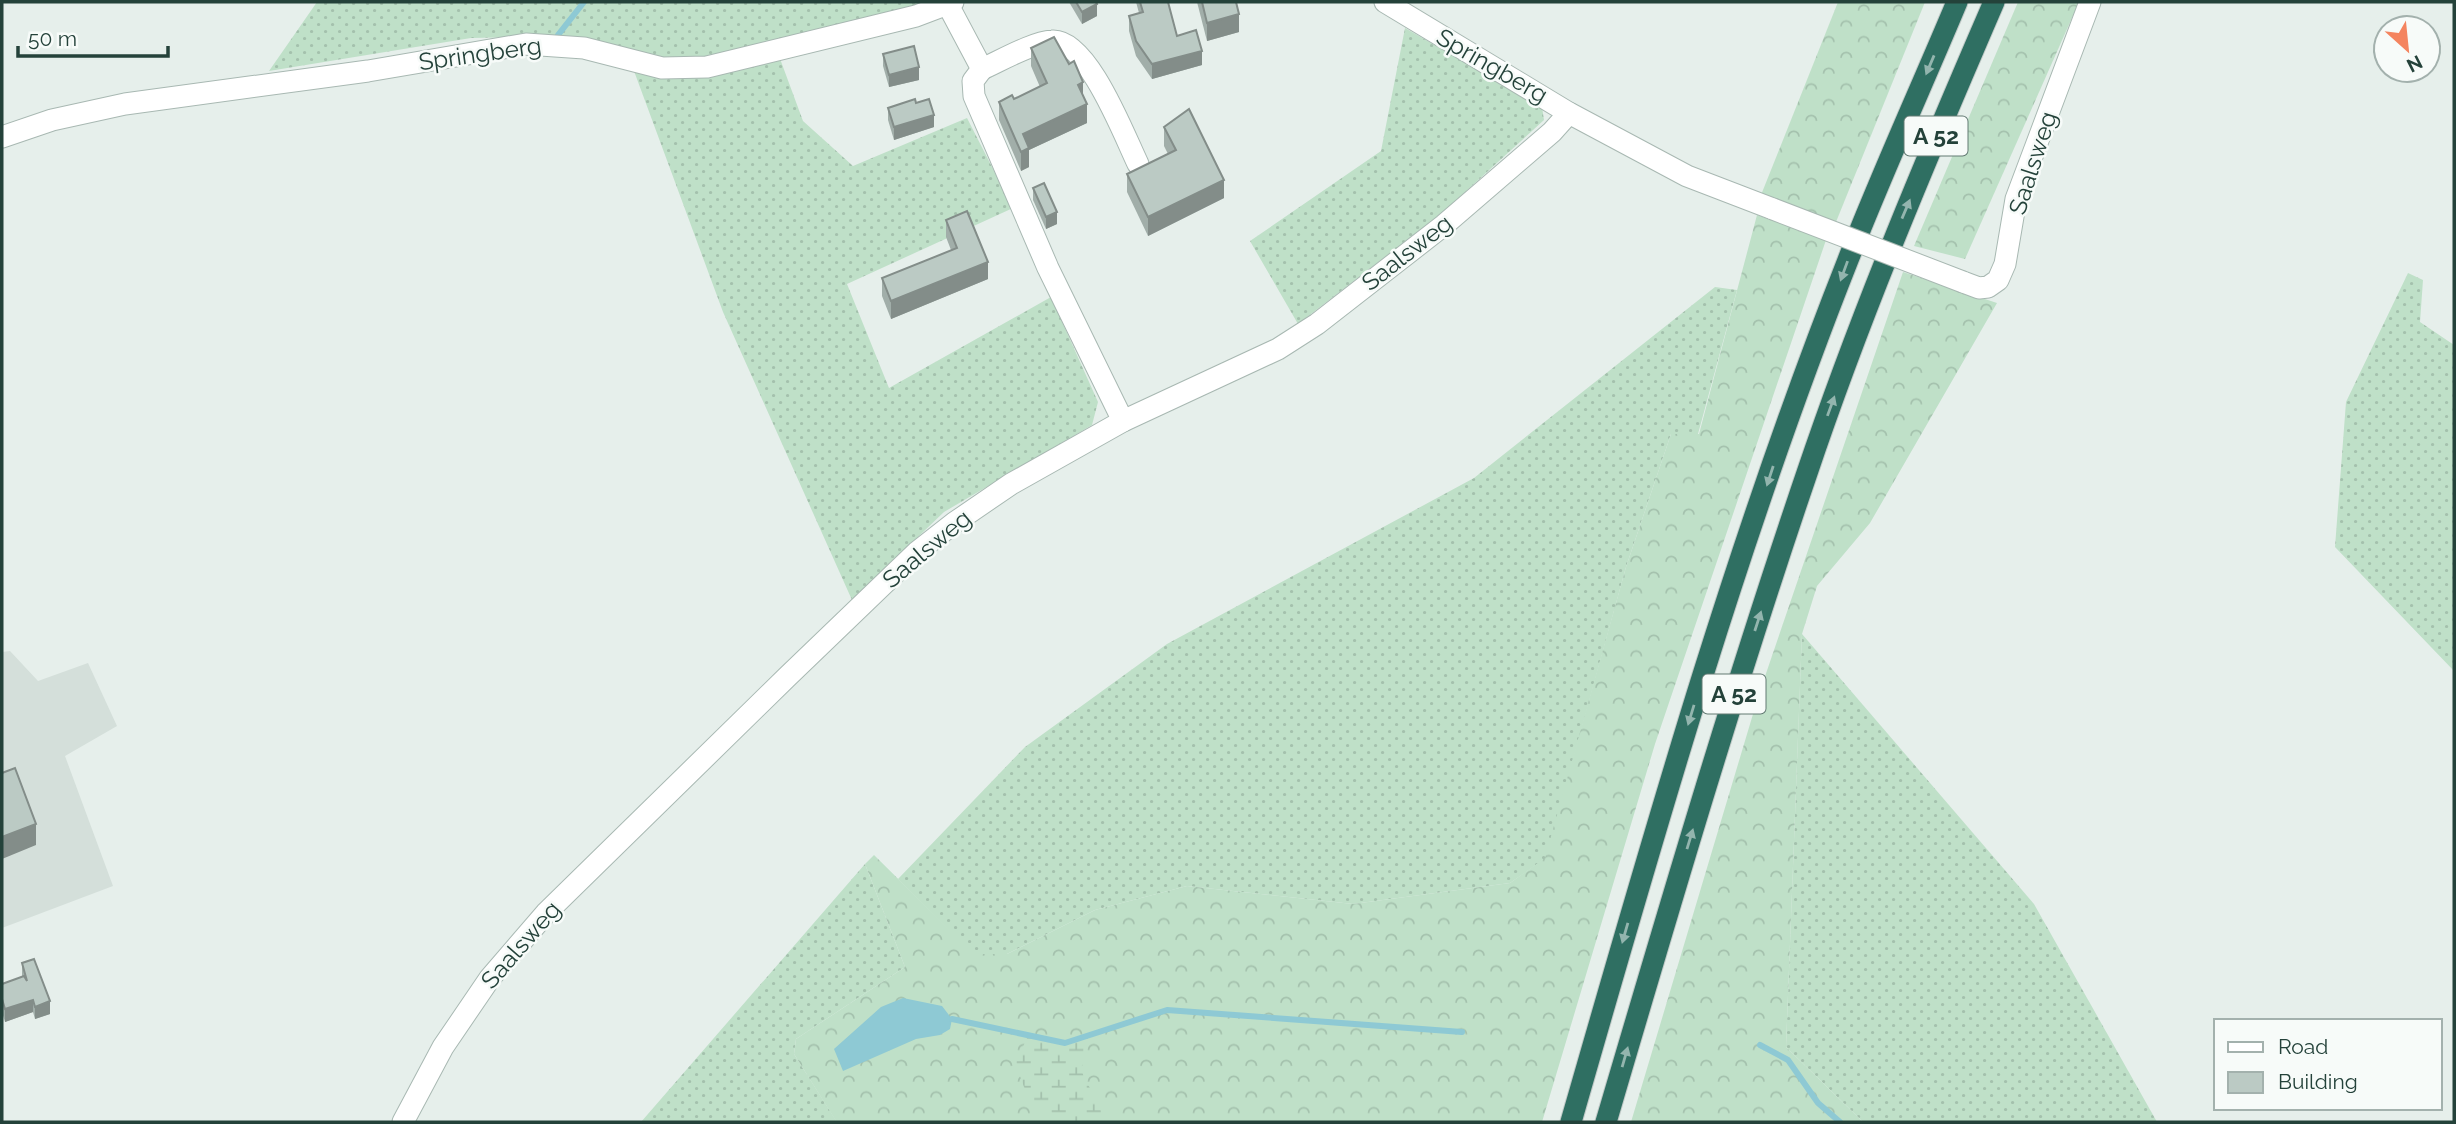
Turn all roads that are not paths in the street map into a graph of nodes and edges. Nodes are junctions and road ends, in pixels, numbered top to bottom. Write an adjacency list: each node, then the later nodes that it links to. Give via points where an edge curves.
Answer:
1 (1385, 2): 7 (street, Springberg)
2 (1957, 2): 12 (highway, A 52, one-way to 12, via 1847,261 1776,458 1651,844)
3 (1994, 2): 13 (highway, A 52, one-way to 3, via 1688,844 1807,470 1880,272)
4 (2090, 2): 7 (street, Saalsweg, bridge, via 2016,199 2005,264 1998,280 1988,287 1979,288 1687,176)
5 (951, 3): 6 (street); 8 (street, Springberg, via 916,16 707,67 662,68 584,48 526,44 125,104)
6 (982, 69): 9 (street, via 1049,41 1072,46 1090,69); 10 (street, via 973,81 974,96 1048,268)
7 (1566, 111): 10 (street, Saalsweg, via 1444,225 1317,324 1278,349)
8 (2, 136)
9 (1138, 164)
10 (1123, 421): 11 (street, Saalsweg, via 1011,484 954,523 917,552 787,677 546,913 490,978 443,1047)
11 (403, 1122)
12 (1571, 1122)
13 (1606, 1122)

